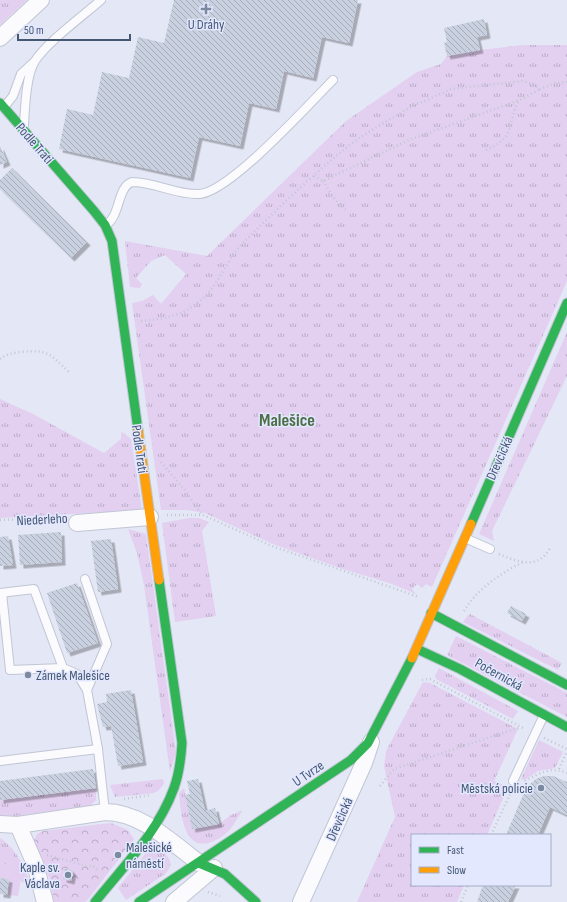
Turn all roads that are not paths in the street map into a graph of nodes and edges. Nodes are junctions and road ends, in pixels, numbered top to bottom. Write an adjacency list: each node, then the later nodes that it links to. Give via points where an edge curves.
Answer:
1 (41, 0): 3 (street)
2 (101, 0): 4 (lane, via 59,36)
3 (0, 38)
4 (35, 61): 6 (lane, via 21,74 13,96); 7 (lane, via 26,99)
5 (333, 80): 8 (lane, via 246,167 224,184 199,194 132,182 125,186 112,221)
6 (2, 105): 7 (street, Podle Trati)
7 (24, 129): 8 (street, Podle Trati)
8 (105, 225): 10 (street, Podle Trati, via 112,241)
9 (567, 303): 12 (street, Dřevčická)
10 (150, 517): 11 (street, Niederleho); 30 (street, Podle Trati, via 182,749 173,792)
11 (77, 523)
12 (464, 538): 13 (lane); 16 (street, Dřevčická)
13 (490, 549)
14 (85, 579): 20 (lane, via 107,644)
15 (1, 593): 18 (lane, via 34,590); 18 (lane, via 10,670)
16 (431, 613): 17 (street, U Tvrze); 19 (street, Počernická)
17 (417, 649): 21 (street, Počernická); 23 (street, U Tvrze)
18 (63, 668): 20 (lane, via 77,674)
19 (567, 685)
20 (87, 690): 24 (lane)
21 (544, 714): 22 (street, Počernická); 26 (lane)
22 (567, 727)
23 (373, 735): 31 (street, U Tvrze, via 351,760); 37 (street, Dřevčická, via 364,763)
24 (98, 748): 25 (lane); 27 (lane)
25 (0, 761)
26 (516, 784)
27 (105, 812): 29 (street); 30 (street, via 123,813)
28 (0, 824): 29 (street)
29 (18, 825): 32 (street, via 40,880)
30 (152, 828): 31 (street); 33 (street)
31 (206, 865): 34 (street, U Tvrze); 35 (street); 36 (street, via 225,874)
32 (45, 902)
33 (95, 902)
34 (139, 902)
35 (174, 902)
36 (256, 902)
37 (301, 902)

